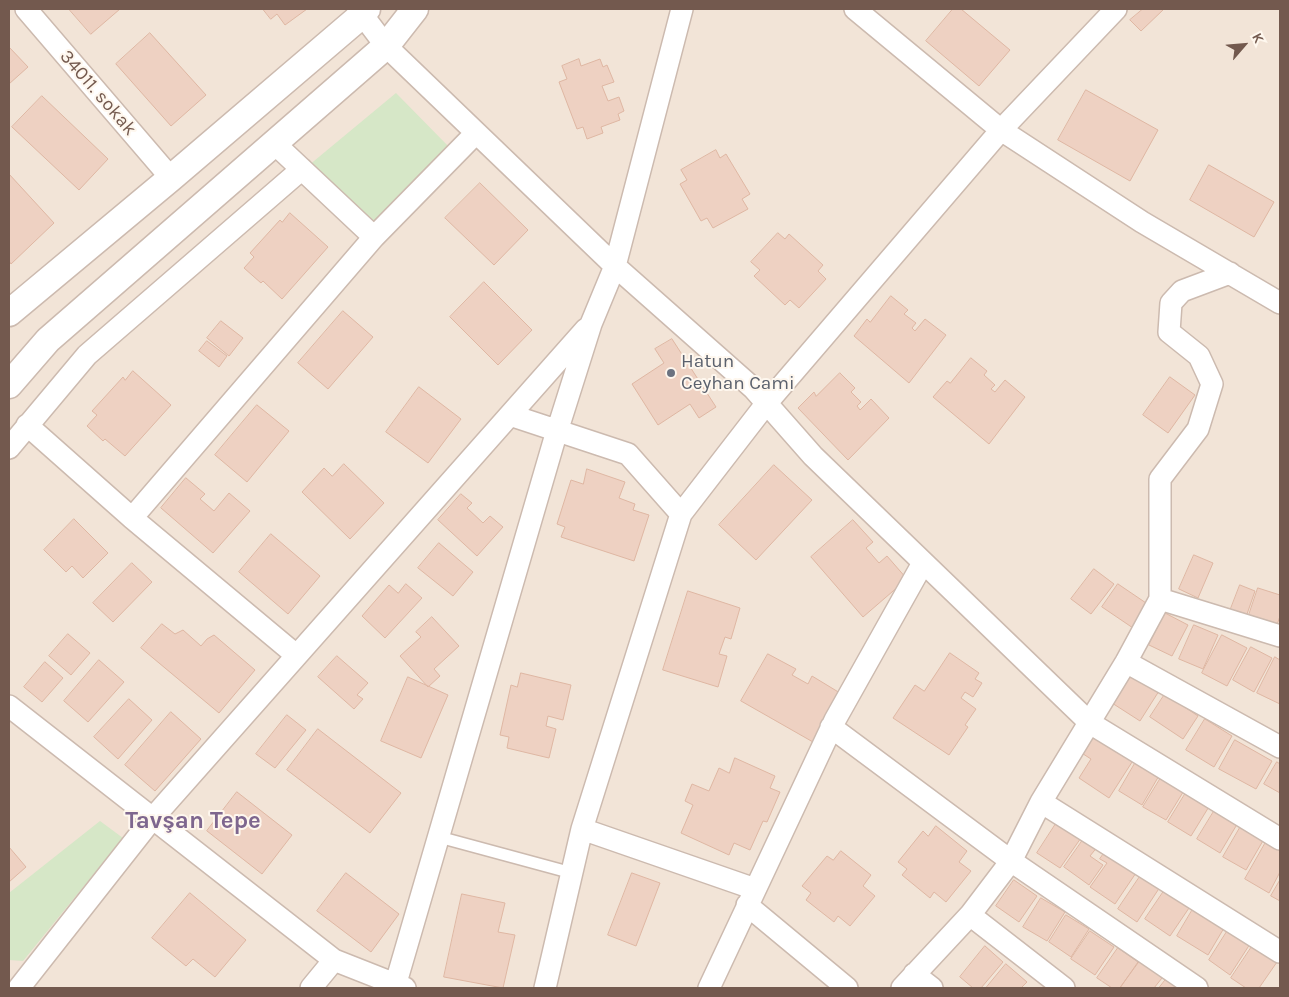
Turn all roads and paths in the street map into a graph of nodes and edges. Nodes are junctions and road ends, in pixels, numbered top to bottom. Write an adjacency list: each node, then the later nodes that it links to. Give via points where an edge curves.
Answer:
1 (26, 9): 12 (street, 34011. sokak)
2 (415, 9): 7 (street)
3 (682, 9): 14 (street)
4 (855, 9): 8 (street)
5 (1116, 9): 8 (street)
6 (362, 11): 7 (street); 12 (street)
7 (386, 46): 9 (street); 10 (street)
8 (1001, 130): 15 (street, via 1142,222); 20 (street)
9 (476, 132): 13 (street); 14 (street)
10 (274, 143): 11 (street); 19 (street, via 48,340)
11 (302, 169): 13 (street); 22 (street, via 87,355)
12 (171, 178): 17 (street)
13 (374, 237): 26 (street)
14 (616, 266): 18 (street); 20 (street)
15 (1230, 274): 16 (street); 28 (street, via 1182,291 1171,303 1169,332 1199,356 1212,384 1198,429 1160,479)
16 (1280, 302)
17 (9, 312)
18 (591, 324): 21 (street); 23 (street)
19 (9, 385)
20 (766, 404): 25 (street); 27 (street, via 813,456)
21 (510, 415): 23 (street); 30 (street)
22 (27, 425): 24 (street); 26 (street)
23 (557, 430): 25 (street, via 628,454); 39 (street)
24 (9, 448)
25 (681, 514): 38 (street)
26 (132, 518): 30 (street)
27 (923, 563): 33 (street); 34 (street)
28 (1160, 599): 29 (street); 31 (street)
29 (1280, 636)
30 (296, 654): 37 (street)
31 (1126, 662): 33 (street); 35 (street)
32 (9, 706): 37 (street)
33 (1090, 723): 36 (street); 40 (street)
34 (831, 727): 41 (street); 43 (street)
35 (1280, 747)
36 (1041, 802): 41 (street); 45 (street)
37 (152, 819): 46 (street); 49 (street)
38 (582, 829): 42 (street); 43 (street)
39 (439, 837): 42 (lane); 48 (street)
40 (1280, 839)
41 (1011, 861): 44 (street); 56 (street)
42 (572, 873): 51 (street)
43 (751, 897): 52 (street); 53 (street)
44 (970, 915): 47 (street); 55 (street)
45 (1280, 952)
46 (334, 960): 48 (street); 50 (street)
47 (908, 981): 54 (street)
48 (400, 987)
49 (19, 988)
50 (311, 988)
51 (545, 988)
52 (709, 988)
53 (847, 988)
54 (932, 988)
55 (1064, 988)
56 (1197, 988)

